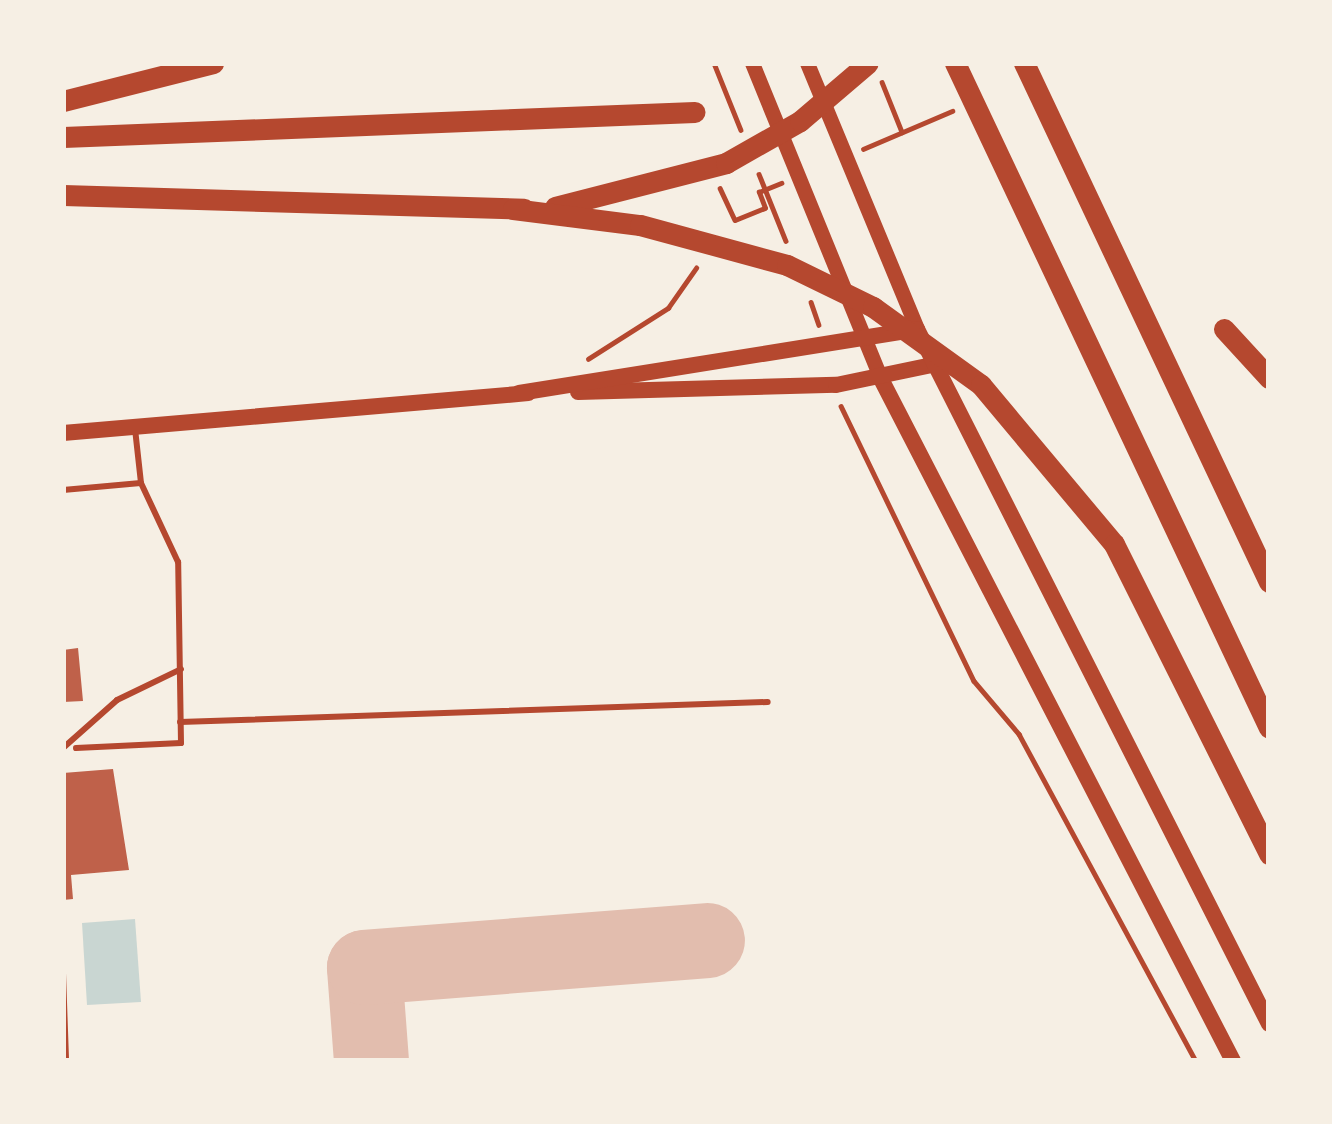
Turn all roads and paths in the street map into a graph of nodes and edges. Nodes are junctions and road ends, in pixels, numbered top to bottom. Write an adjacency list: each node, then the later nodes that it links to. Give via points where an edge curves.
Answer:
1 (212, 63): 8 (highway)
2 (715, 63): 13 (path)
3 (752, 63): 28 (street)
4 (807, 63): 26 (street)
5 (955, 63): 43 (highway)
6 (1024, 63): 39 (highway)
7 (874, 69): 11 (path); 19 (highway, via 775,137 648,189)
8 (63, 101)
9 (962, 106): 11 (path)
10 (695, 112): 12 (highway)
11 (902, 132): 14 (path)
12 (63, 137)
13 (749, 149)
14 (841, 158)
15 (758, 171): 23 (path)
16 (800, 175): 21 (path, via 759,192 765,208)
17 (734, 182): 21 (path, via 720,188)
18 (63, 195): 19 (highway)
19 (513, 209): 46 (highway, via 622,222 820,280 994,397 1103,526)
20 (763, 211): 21 (path)
21 (734, 223)
22 (704, 254): 30 (path, via 668,308)
23 (792, 257)
24 (801, 278): 25 (path)
25 (818, 321)
26 (916, 329): 28 (main road); 29 (main road)
27 (1224, 329): 32 (highway)
28 (866, 343): 31 (street); 33 (main road)
29 (932, 364): 31 (main road); 48 (main road)
30 (578, 367)
31 (880, 377): 33 (main road); 51 (main road)
32 (1269, 378)
33 (519, 393): 35 (main road)
34 (839, 398): 50 (path, via 974,681 1019,734)
35 (135, 426): 36 (main road); 37 (lane)
36 (63, 433)
37 (141, 483): 38 (lane); 40 (lane, via 173,536)
38 (63, 490)
39 (1269, 582)
40 (182, 669): 42 (lane); 45 (lane, via 117,700)
41 (768, 702): 42 (lane)
42 (180, 722): 45 (lane, via 181,743)
43 (1269, 728)
44 (63, 748): 45 (lane)
45 (76, 748)
46 (1269, 854)
47 (63, 973): 49 (lane)
48 (1269, 1024)
49 (66, 1061)
50 (1196, 1061)
51 (1234, 1061)

